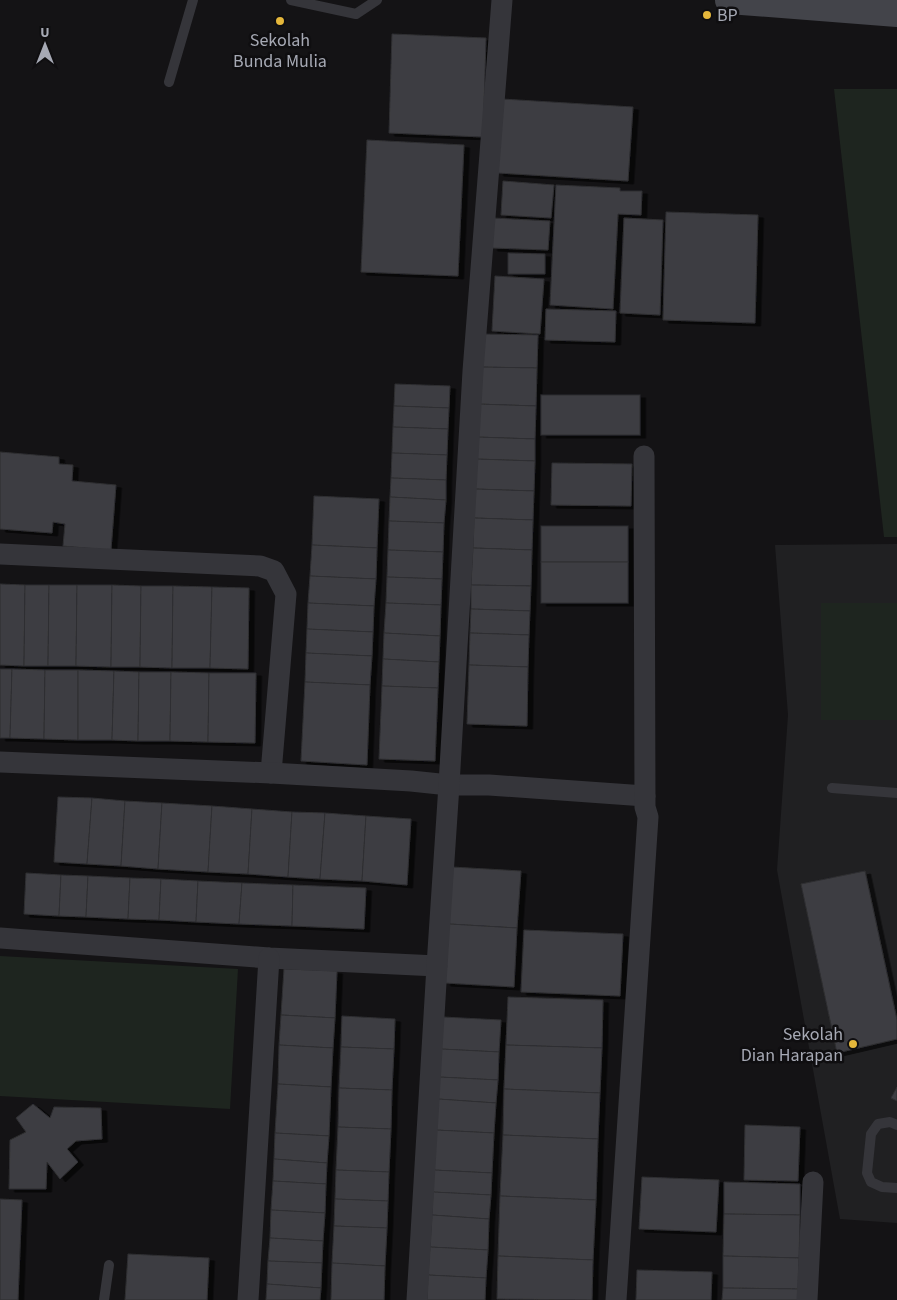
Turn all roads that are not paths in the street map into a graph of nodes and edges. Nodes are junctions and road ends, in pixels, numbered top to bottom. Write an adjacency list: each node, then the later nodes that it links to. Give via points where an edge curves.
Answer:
1 (194, 0): 7 (lane)
2 (292, 0): 3 (lane, via 356,14)
3 (377, 0)
4 (502, 0): 12 (street, via 473,371)
5 (729, 0): 6 (main road)
6 (897, 13)
7 (169, 82)
8 (644, 456): 15 (street)
9 (0, 554): 11 (street, via 260,566 274,570 286,594)
10 (0, 762): 11 (street)
11 (271, 773): 12 (street)
12 (449, 785): 15 (street); 18 (street)
13 (832, 788): 14 (lane)
14 (897, 793)
15 (645, 796): 26 (street, via 648,817)
16 (0, 938): 17 (street)
17 (269, 958): 18 (street); 24 (street)
18 (437, 966): 25 (street)
19 (897, 1125): 21 (lane, via 890,1122 878,1124 871,1134 867,1173 871,1182 882,1188)
20 (813, 1182): 27 (street)
21 (897, 1188)
22 (109, 1265): 23 (lane)
23 (104, 1300)
24 (248, 1300)
25 (416, 1300)
26 (616, 1300)
27 (807, 1300)

